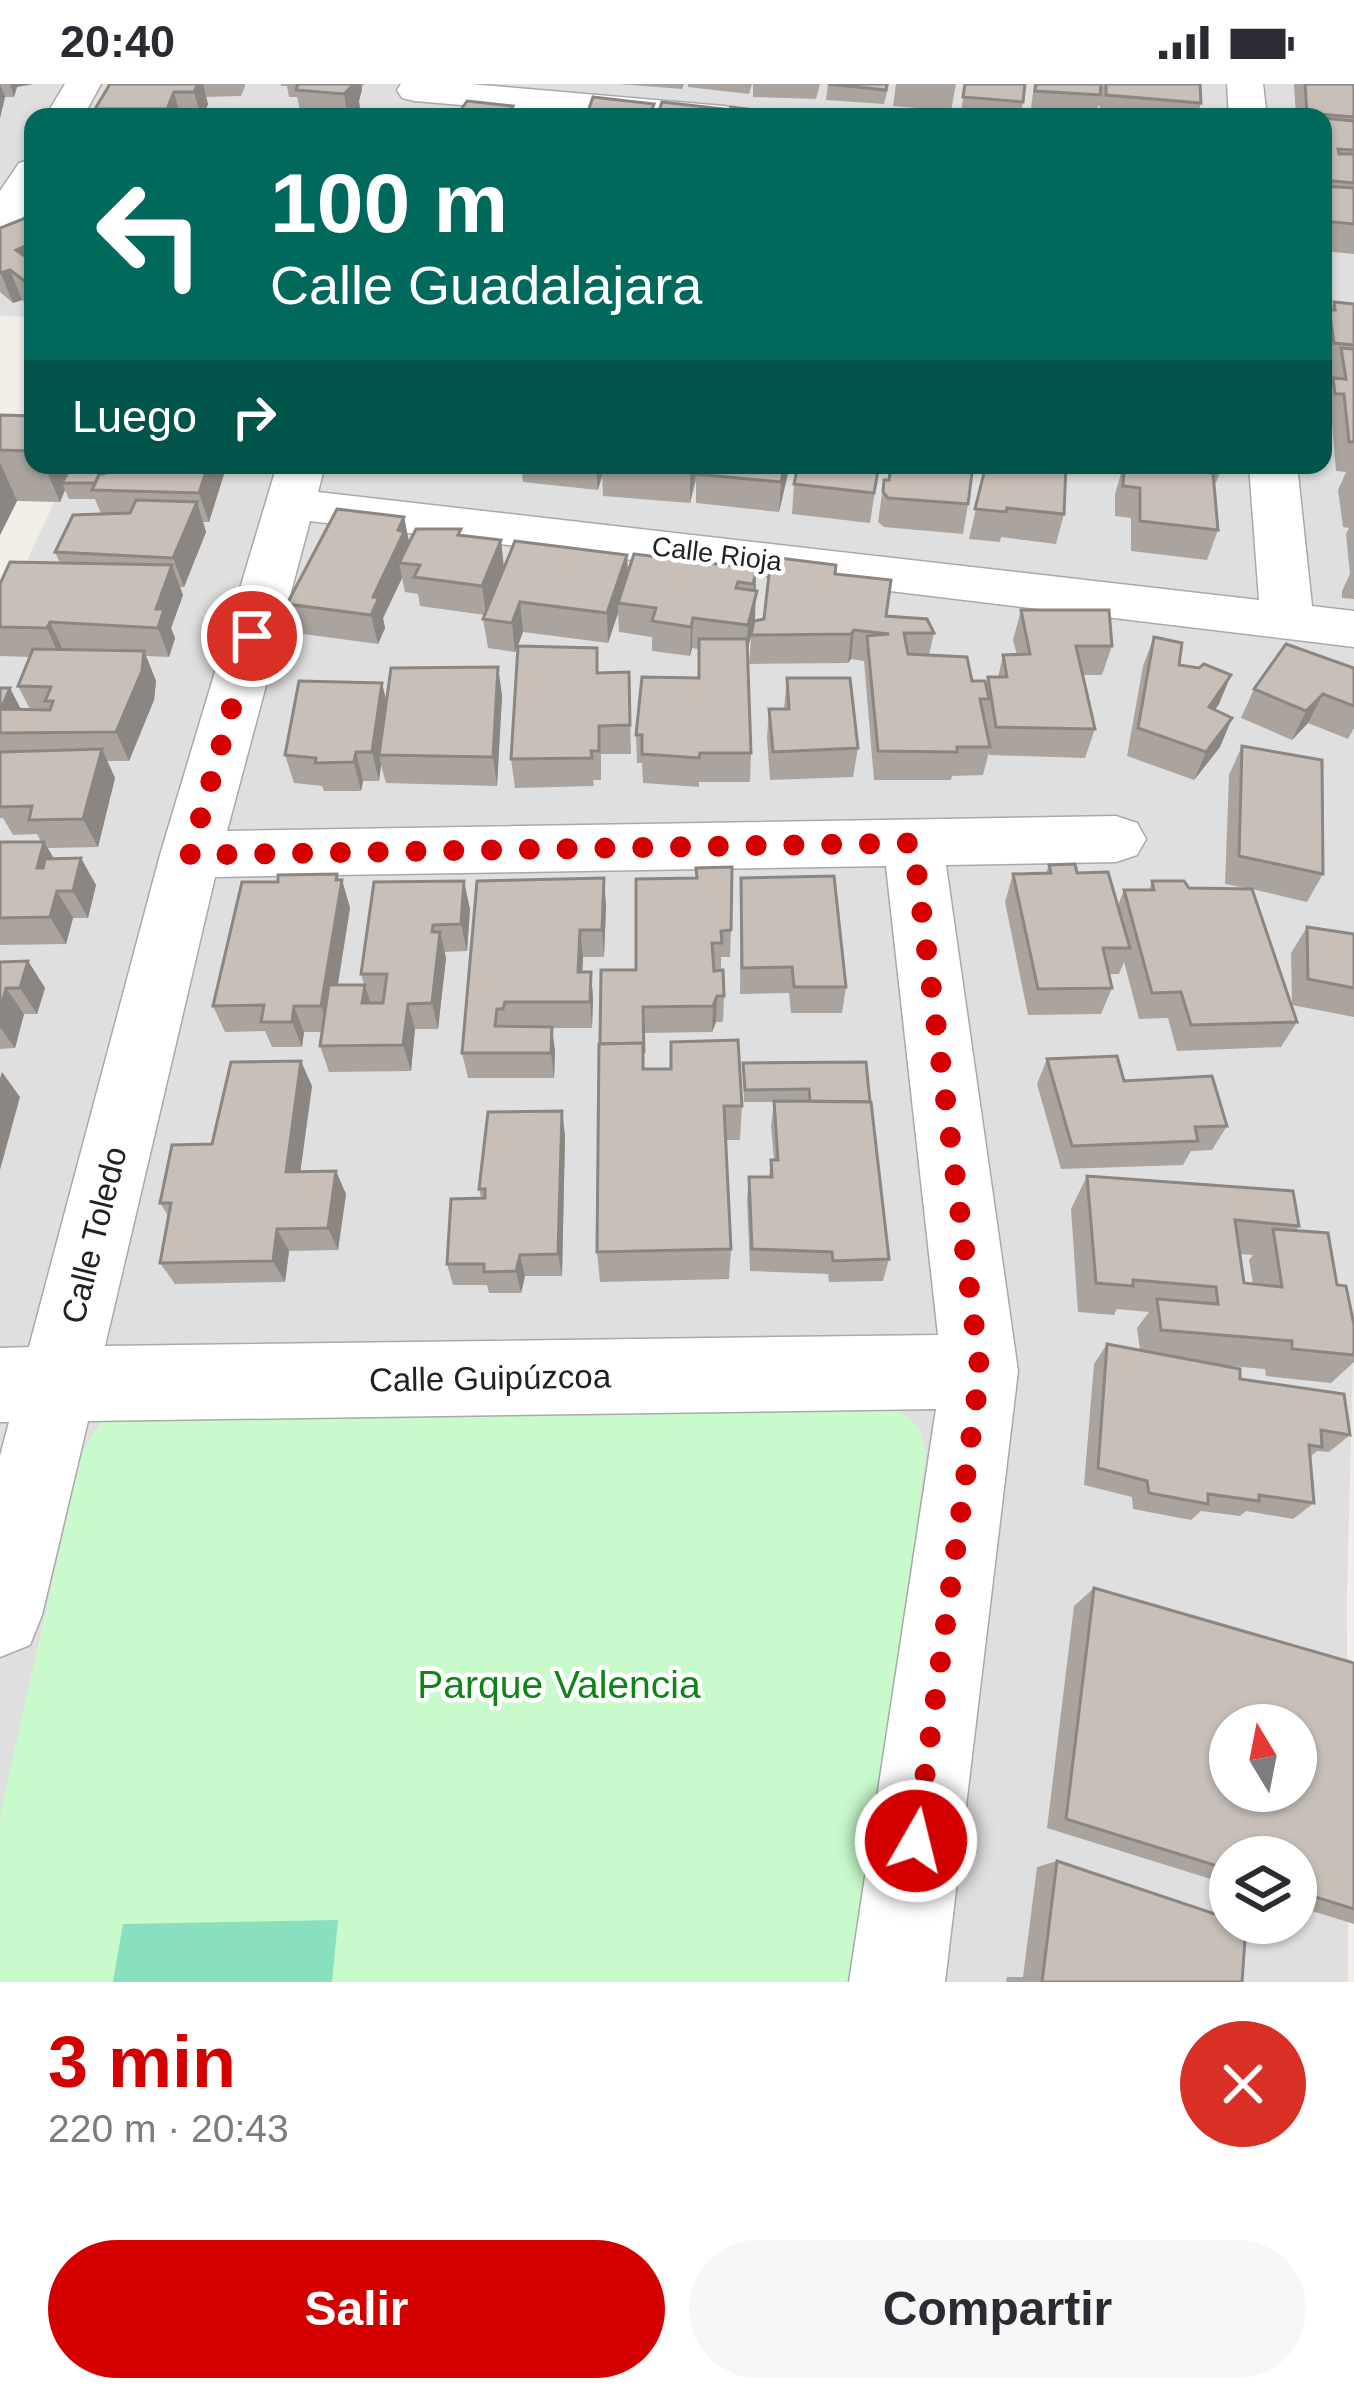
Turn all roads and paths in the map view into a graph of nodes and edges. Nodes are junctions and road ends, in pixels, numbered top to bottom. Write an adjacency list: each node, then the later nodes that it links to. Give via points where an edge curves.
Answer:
1 (413, 97): 2 (street)
2 (584, 108)
3 (24, 185): 4 (street)
4 (0, 222)
5 (1274, 474): 7 (street)
6 (295, 485): 7 (street, Calle Rioja); 11 (street, Calle Toledo)
7 (1287, 620): 8 (street, Calle Rioja)
8 (1354, 629)
9 (1116, 839): 10 (street)
10 (913, 843): 11 (street); 12 (street)
11 (190, 855): 13 (street, Calle Toledo)
12 (980, 1371): 13 (street, Calle Guipúzcoa); 15 (street)
13 (28, 1385): 14 (street, Calle Toledo)
14 (0, 1616)
15 (897, 1982)

